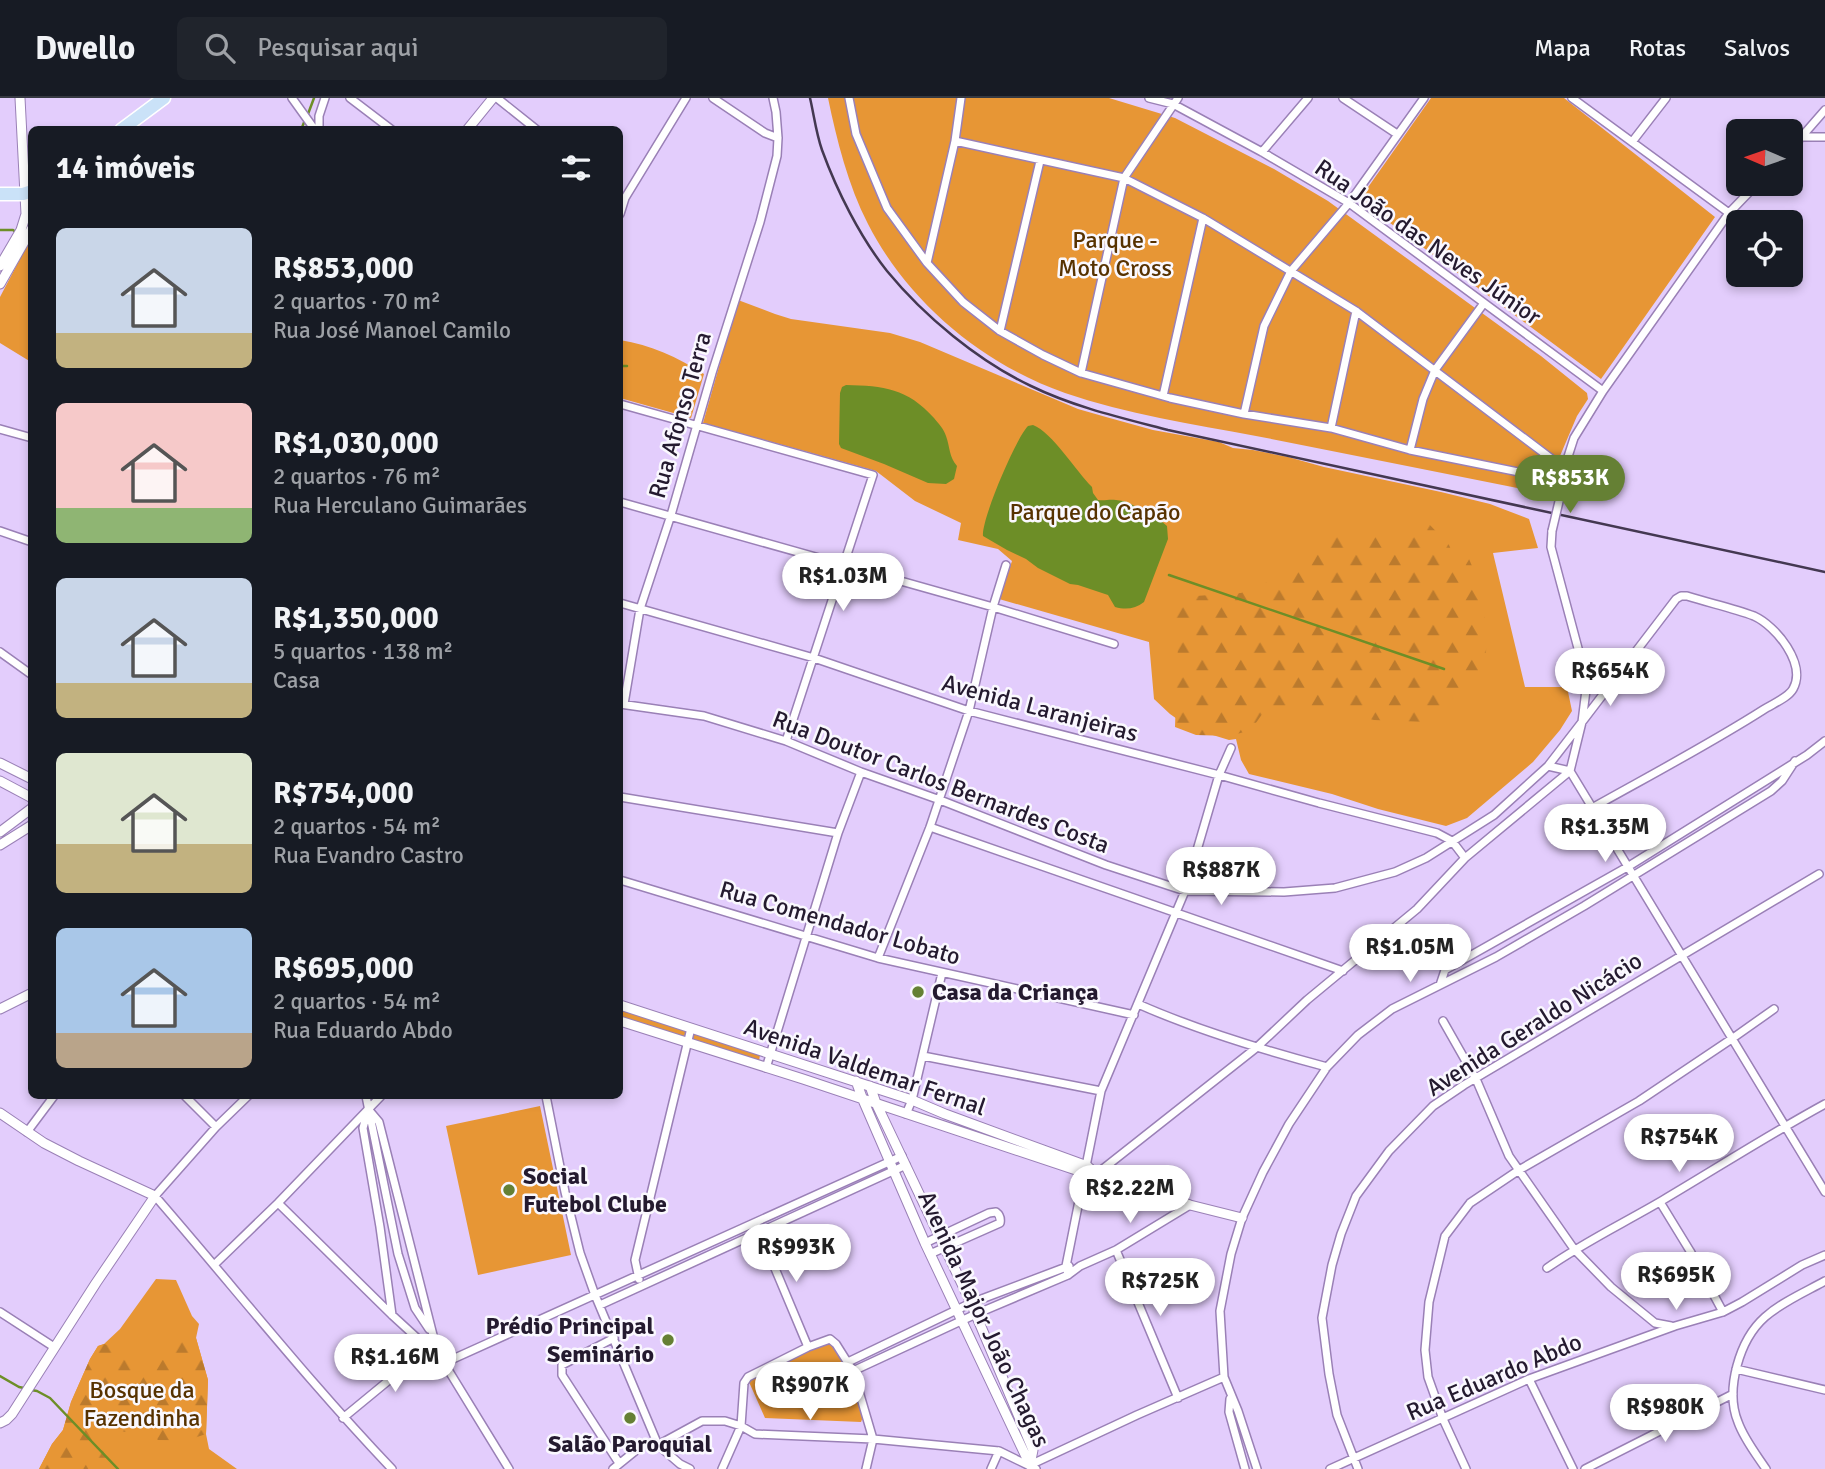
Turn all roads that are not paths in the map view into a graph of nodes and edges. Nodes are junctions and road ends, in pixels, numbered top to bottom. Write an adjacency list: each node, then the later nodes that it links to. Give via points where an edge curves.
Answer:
1 (20, 98): 35 (street)
2 (164, 98): 20 (main road)
3 (292, 98): 21 (street)
4 (325, 98): 22 (street)
5 (350, 98): 23 (street)
6 (495, 98): 24 (street); 25 (street)
7 (685, 98): 37 (street)
8 (713, 98): 29 (street)
9 (774, 98): 29 (street, Rua Afonso Terra)
10 (849, 98): 45 (street, via 856,134 887,208)
11 (961, 98): 30 (street)
12 (1149, 98): 18 (street, Rua João das Neves Júnior)
13 (1308, 98): 32 (street)
14 (1343, 98): 26 (street)
15 (1423, 98): 26 (street)
16 (1572, 98): 31 (street)
17 (1666, 98): 31 (street)
18 (1176, 101): 32 (street, Rua João das Neves Júnior); 34 (street)
19 (1825, 110): 27 (street)
20 (126, 126)
21 (313, 126)
22 (318, 126)
23 (387, 126)
24 (470, 126)
25 (532, 126)
26 (1397, 134): 39 (street)
27 (1803, 137): 28 (street)
28 (1825, 137)
29 (778, 138): 58 (street, Rua Afonso Terra, via 760,222)
30 (955, 141): 33 (street); 45 (street)
31 (1632, 142): 41 (street)
32 (1262, 152): 39 (street, Rua João das Neves Júnior)
33 (1040, 160): 34 (street); 51 (street)
34 (1124, 178): 43 (street); 53 (street)
35 (27, 193): 36 (main road); 44 (street)
36 (0, 194)
37 (623, 194)
38 (1745, 196): 40 (street)
39 (1349, 203): 47 (street); 49 (street, Rua João das Neves Júnior)
40 (1732, 210)
41 (1726, 211)
42 (1726, 217): 54 (street)
43 (1203, 218): 47 (street); 55 (street)
44 (26, 233): 46 (street); 48 (street)
45 (927, 263): 51 (street, via 962,302)
46 (0, 266)
47 (1291, 271): 50 (street); 57 (street, via 1264,326)
48 (0, 284)
49 (1484, 303): 52 (street); 54 (street, Rua João das Neves Júnior)
50 (1356, 311): 52 (street); 59 (street)
51 (1000, 331): 53 (street)
52 (1435, 370): 62 (street); 63 (street)
53 (1081, 373): 55 (street)
54 (1603, 391): 63 (street, via 1574,438)
55 (1163, 396): 57 (street)
56 (623, 405): 58 (street)
57 (1244, 414): 59 (street)
58 (697, 426): 66 (street, Rua Afonso Terra); 69 (street, via 873,475)
59 (1331, 428): 62 (street)
60 (0, 429): 61 (street)
61 (28, 437)
62 (1410, 450): 64 (street)
63 (1565, 469): 64 (street)
64 (1563, 481): 81 (street, bridge, via 1551,547 1587,682)
65 (623, 503): 66 (street)
66 (671, 515): 69 (street); 73 (street, Rua Afonso Terra)
67 (0, 531): 68 (street)
68 (28, 540)
69 (843, 565): 72 (street); 76 (street)
70 (1006, 565): 72 (street)
71 (623, 604): 73 (street, Avenida Laranjeiras)
72 (993, 607): 74 (street); 80 (street)
73 (640, 608): 76 (street, Avenida Laranjeiras); 78 (street, Rua Afonso Terra)
74 (1114, 644)
75 (0, 652): 77 (street)
76 (814, 658): 80 (street, Avenida Laranjeiras); 82 (street)
77 (28, 672)
78 (623, 699)
79 (623, 704): 82 (street, Rua Doutor Carlos Bernardes Costa, via 704,716)
80 (969, 711): 91 (street, Avenida Laranjeiras); 96 (street)
81 (1582, 722): 87 (street, Rua Doutor Carlos Bernardes Costa); 89 (street); 98 (street, Rua Doutor Carlos Bernardes Costa, via 1676,599 1684,596 1756,617 1782,640 1795,661 1798,678 1792,692)
82 (786, 741): 90 (street, Rua Doutor Carlos Bernardes Costa)
83 (1825, 741): 85 (street)
84 (1231, 748): 91 (street)
85 (1796, 761): 97 (street); 100 (street, via 1771,791)
86 (0, 763): 88 (street)
87 (1548, 766): 89 (street); 105 (street, Rua Doutor Carlos Bernardes Costa, via 1494,815)
88 (14, 770): 92 (street); 93 (street)
89 (1570, 771): 98 (street); 107 (street)
90 (861, 772): 96 (street, Rua Doutor Carlos Bernardes Costa); 104 (street)
91 (1219, 775): 105 (street, Avenida Laranjeiras, via 1437,833); 112 (street)
92 (28, 777)
93 (3, 783): 94 (street)
94 (28, 796)
95 (623, 797): 104 (street)
96 (940, 800): 101 (street); 112 (street, Rua Doutor Carlos Bernardes Costa)
97 (1732, 801): 100 (street); 108 (street)
98 (1592, 807): 108 (street)
99 (28, 811): 103 (street)
100 (1737, 811): 110 (street)
101 (930, 827): 115 (street); 120 (street)
102 (28, 828): 106 (street)
103 (0, 832)
104 (838, 833): 116 (street)
105 (1452, 841): 107 (street); 112 (street, Rua Doutor Carlos Bernardes Costa, via 1395,872 1335,888)
106 (0, 845)
107 (1465, 858): 121 (street, via 1417,909)
108 (1629, 866): 110 (street); 113 (street)
109 (1819, 874): 118 (street, Avenida Geraldo Nicácio)
110 (1633, 876): 114 (street); 118 (street)
111 (623, 881): 116 (street, Rua Comendador Lobato)
112 (1185, 891): 115 (street)
113 (1578, 896): 114 (street); 117 (street)
114 (1584, 906): 119 (street)
115 (1175, 913): 121 (street); 125 (street)
116 (807, 937): 120 (street, Rua Comendador Lobato); 140 (street)
117 (1489, 946): 119 (street); 123 (street, via 1445,970)
118 (1682, 956): 135 (street); 146 (street, Avenida Geraldo Nicácio)
119 (1496, 957): 123 (street)
120 (878, 958): 122 (street, Rua Comendador Lobato)
121 (1343, 971): 138 (street)
122 (942, 973): 129 (street, Rua Comendador Lobato); 141 (street)
123 (1440, 985): 143 (street, via 1392,1009)
124 (28, 995): 127 (street)
125 (1138, 1004): 129 (street); 138 (street)
126 (623, 1006): 130 (street, Avenida Valdemar Fernal)
127 (0, 1009)
128 (1774, 1009): 135 (street)
129 (1134, 1015): 149 (street)
130 (655, 1016): 133 (street, Avenida Valdemar Fernal); 134 (street)
131 (1443, 1021): 146 (street)
132 (623, 1022): 134 (street, Avenida Valdemar Fernal)
133 (691, 1028): 136 (street, Avenida Valdemar Fernal); 137 (street)
134 (651, 1031): 137 (street, Avenida Valdemar Fernal)
135 (1733, 1038): 165 (street); 170 (street, via 1639,1101)
136 (726, 1040): 139 (street); 140 (street, Avenida Valdemar Fernal)
137 (687, 1042): 139 (street, Avenida Valdemar Fernal); 205 (street, via 635,1260)
138 (1256, 1048): 143 (street); 172 (street)
139 (722, 1053): 144 (street, Avenida Valdemar Fernal)
140 (771, 1054): 142 (street, Avenida Valdemar Fernal); 144 (street)
141 (923, 1056): 149 (street); 157 (street)
142 (807, 1065): 145 (street); 147 (street, Avenida Valdemar Fernal)
143 (1327, 1067): 184 (street, via 1263,1171)
144 (766, 1068): 145 (street, Avenida Valdemar Fernal)
145 (803, 1079): 156 (street, Avenida Valdemar Fernal)
146 (1476, 1079): 170 (street); 246 (street, Avenida Geraldo Nicácio, via 1433,1106 1389,1151 1356,1196 1341,1234 1322,1318 1337,1415)
147 (856, 1081): 148 (street, Avenida Valdemar Fernal); 156 (street, Avenida Major João Chagas)
148 (870, 1086): 157 (street, Avenida Valdemar Fernal); 158 (street, Avenida Major João Chagas)
149 (1101, 1091): 172 (street)
150 (52, 1099): 167 (street)
151 (188, 1099): 166 (street)
152 (244, 1099): 166 (street)
153 (366, 1099): 160 (street)
154 (378, 1099): 160 (street)
155 (547, 1099): 208 (street, via 568,1205)
156 (863, 1100): 158 (street, Avenida Valdemar Fernal); 169 (street, Avenida Major João Chagas)
157 (912, 1100): 162 (street); 163 (street, Avenida Valdemar Fernal)
158 (876, 1103): 162 (street, Avenida Valdemar Fernal); 168 (street, Avenida Major João Chagas)
159 (1825, 1104): 165 (street)
160 (368, 1109): 180 (street); 186 (street, via 363,1128); 195 (street); 218 (street, via 379,1122)
161 (0, 1113): 167 (street)
162 (906, 1114): 164 (street, Avenida Valdemar Fernal)
163 (946, 1114): 164 (street); 172 (street, Avenida Valdemar Fernal)
164 (940, 1126): 172 (street, Avenida Valdemar Fernal)
165 (1785, 1126): 176 (street); 179 (street)
166 (216, 1127): 177 (street)
167 (27, 1132): 177 (street)
168 (904, 1160): 169 (street); 171 (street); 188 (street, Avenida Major João Chagas)
169 (889, 1161): 171 (street, Avenida Major João Chagas); 173 (street)
170 (1519, 1170): 192 (street); 238 (street, via 1469,1203 1445,1236 1429,1302 1425,1350 1428,1377)
171 (894, 1171): 174 (street); 190 (street, Avenida Major João Chagas)
172 (1091, 1171): 181 (street, Avenida Valdemar Fernal); 200 (street)
173 (856, 1175): 174 (street); 175 (street)
174 (862, 1186): 178 (street)
175 (825, 1191): 178 (street); 182 (street)
176 (1825, 1192)
177 (155, 1196): 199 (street); 222 (street)
178 (830, 1201): 183 (street)
179 (1660, 1202): 192 (street); 213 (street)
180 (278, 1203): 199 (street); 215 (street)
181 (1190, 1205): 184 (street, Avenida Valdemar Fernal); 193 (street)
182 (788, 1206): 183 (street); 185 (street)
183 (793, 1216): 187 (street)
184 (1242, 1218): 229 (street, via 1220,1311)
185 (754, 1222): 187 (street); 189 (street)
186 (380, 1227): 195 (street); 215 (street)
187 (759, 1232): 194 (street); 223 (street)
188 (939, 1236): 190 (street); 191 (street, Avenida Major João Chagas); 191 (street, via 989,1213 999,1214 1000,1223)
189 (710, 1242): 194 (street); 198 (street)
190 (925, 1243): 196 (street, Avenida Major João Chagas)
191 (945, 1248): 196 (street); 209 (street, Avenida Major João Chagas)
192 (1574, 1249): 203 (street); 217 (street, via 1655,1323)
193 (1116, 1250): 201 (street); 236 (street)
194 (715, 1252): 202 (street)
195 (398, 1254): 218 (street, via 415,1308)
196 (930, 1254): 211 (street, Avenida Major João Chagas)
197 (1825, 1255): 213 (street, Rua Eduardo Abdo)
198 (678, 1258): 202 (street); 205 (street)
199 (215, 1264): 237 (street)
200 (1066, 1266): 201 (street); 204 (street); 209 (street)
201 (1080, 1266): 204 (street)
202 (682, 1268): 207 (street)
203 (1547, 1268)
204 (1068, 1275): 214 (street)
205 (638, 1276): 207 (street); 208 (street)
206 (1825, 1281): 227 (street, via 1765,1317 1745,1345)
207 (642, 1285): 210 (street)
208 (595, 1295): 210 (street); 226 (street)
209 (971, 1303): 211 (street); 214 (street, Avenida Major João Chagas)
210 (600, 1305): 220 (street)
211 (958, 1310): 216 (street, Avenida Major João Chagas); 219 (street)
212 (0, 1312): 222 (street)
213 (1723, 1312): 217 (street, Rua Eduardo Abdo)
214 (976, 1314): 216 (street); 231 (street, Avenida Major João Chagas)
215 (392, 1315): 224 (street)
216 (962, 1321): 221 (street); 232 (street, Avenida Major João Chagas)
217 (1675, 1326): 230 (street, Rua Eduardo Abdo)
218 (433, 1335): 226 (street)
219 (903, 1335): 221 (street); 225 (street)
220 (614, 1338): 244 (street); 247 (street, via 562,1365 562,1375)
221 (908, 1345): 228 (street)
222 (54, 1347): 239 (street, via 12,1414)
223 (808, 1347): 225 (street, via 830,1339); 240 (street, via 748,1377)
224 (428, 1348): 226 (street); 237 (street)
225 (848, 1362): 228 (street)
226 (444, 1363): 251 (street)
227 (1736, 1369): 233 (street); 234 (street)
228 (853, 1371): 242 (street)
229 (1224, 1377): 235 (street); 236 (street)
230 (1530, 1379): 238 (street, Rua Eduardo Abdo); 260 (street)
231 (1005, 1386): 232 (street); 248 (street, Avenida Major João Chagas, via 1033,1450)
232 (993, 1390): 248 (street, Avenida Major João Chagas)
233 (1825, 1390)
234 (1733, 1394): 261 (street); 262 (street, via 1737,1422)
235 (1230, 1395): 241 (street); 243 (street, via 1229,1412)
236 (1178, 1398): 248 (street)
237 (343, 1418): 250 (street)
238 (1443, 1419): 246 (street, Rua Eduardo Abdo); 259 (street)
239 (0, 1423)
240 (741, 1426): 242 (street, via 755,1434); 244 (street, via 702,1421); 253 (street)
241 (1246, 1438): 243 (street); 249 (street)
242 (873, 1439): 245 (street); 254 (street)
243 (1237, 1441): 256 (street)
244 (658, 1444): 247 (street, via 645,1443); 252 (street)
245 (999, 1451): 248 (street); 255 (street)
246 (1354, 1459): 257 (street, Rua Eduardo Abdo); 258 (street, Avenida Geraldo Nicácio)
247 (616, 1466)
248 (1033, 1467)
249 (1256, 1467): 256 (street)
250 (392, 1469)
251 (509, 1469)
252 (690, 1469)
253 (722, 1469)
254 (866, 1469)
255 (991, 1469)
256 (1245, 1469)
257 (1330, 1469)
258 (1358, 1469)
259 (1466, 1469)
260 (1573, 1469)
261 (1585, 1469)
262 (1766, 1469)

